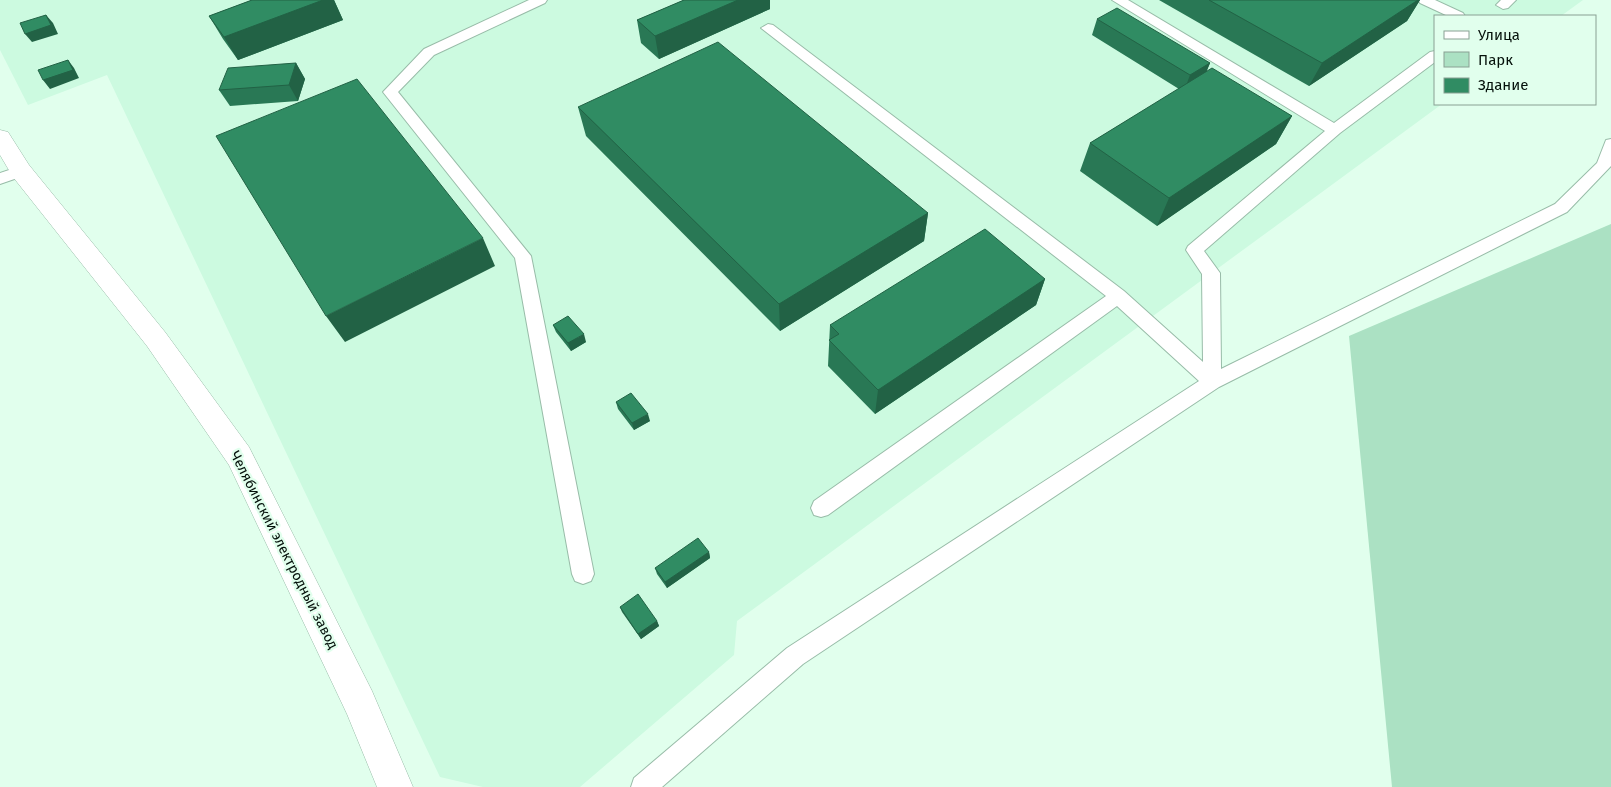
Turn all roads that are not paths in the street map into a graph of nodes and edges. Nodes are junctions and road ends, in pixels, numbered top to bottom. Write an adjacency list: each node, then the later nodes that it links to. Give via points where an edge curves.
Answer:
1 (540, 0): 14 (lane, via 429,52 390,92 523,256)
2 (1119, 0): 7 (lane)
3 (1425, 0): 4 (lane)
4 (1456, 15)
5 (768, 28): 11 (lane)
6 (1434, 56): 7 (lane)
7 (1335, 130): 12 (lane, via 1194,250 1211,273)
8 (0, 137): 10 (street, Челябинский электродный завод)
9 (1611, 144): 12 (lane, via 1604,165 1561,208)
10 (10, 175): 15 (street, Челябинский электродный завод, via 156,339 240,456 360,703)
11 (1118, 296): 12 (lane); 13 (lane)
12 (1212, 382): 16 (lane, via 795,656)
13 (821, 508)
14 (583, 574)
15 (395, 787)
16 (643, 787)

